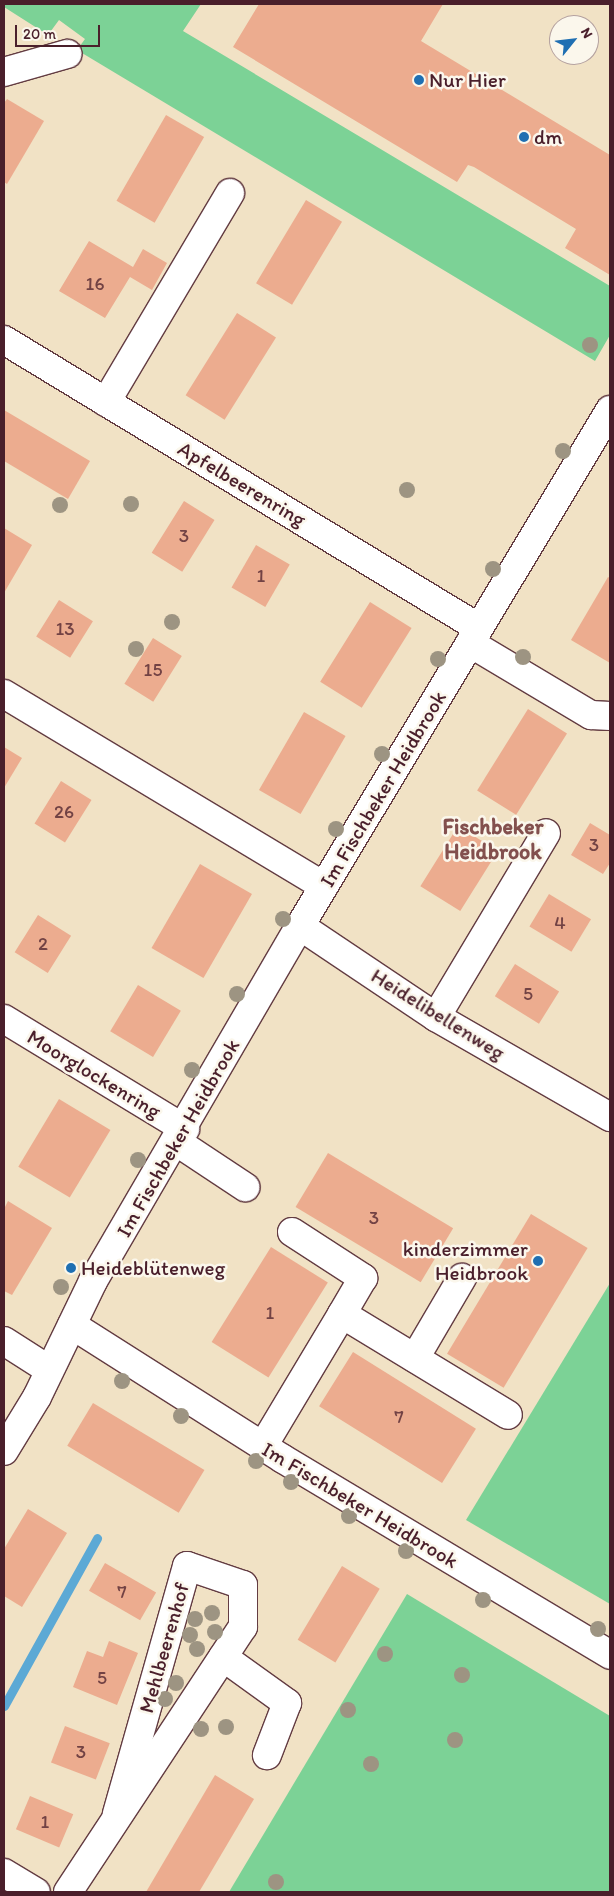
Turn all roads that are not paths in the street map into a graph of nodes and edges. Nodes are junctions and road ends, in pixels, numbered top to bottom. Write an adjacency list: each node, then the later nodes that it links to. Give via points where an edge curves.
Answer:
1 (68, 54): 2 (street)
2 (4, 72)
3 (230, 193): 5 (street)
4 (4, 340): 5 (street, Apfelbeerenring)
5 (106, 402): 7 (street, Apfelbeerenring)
6 (610, 410): 7 (street, Im Fischbeker Heidbrook)
7 (475, 635): 9 (street, Apfelbeerenring, via 591,715); 11 (street, Im Fischbeker Heidbrook)
8 (4, 694): 11 (street)
9 (610, 716)
10 (546, 833): 13 (street)
11 (324, 886): 12 (street, Im Fischbeker Heidbrook)
12 (300, 926): 13 (street, Heidelibellenweg); 18 (street, Im Fischbeker Heidbrook)
13 (436, 1017): 16 (street, Heidelibellenweg)
14 (4, 1020): 18 (street, Moorglockenring)
15 (610, 1095): 16 (street)
16 (578, 1098): 17 (street, Heidelibellenweg)
17 (610, 1116)
18 (181, 1136): 19 (street, Moorglockenring); 23 (street, Im Fischbeker Heidbrook, via 93,1281)
19 (245, 1187)
20 (292, 1232): 22 (street, via 363,1278)
21 (462, 1278): 25 (street)
22 (342, 1314): 25 (street); 28 (street)
23 (72, 1325): 26 (street); 28 (street, Im Fischbeker Heidbrook)
24 (4, 1341): 26 (street)
25 (415, 1358): 27 (street)
26 (48, 1369): 29 (street, via 37,1397)
27 (508, 1415)
28 (263, 1446): 30 (street, Im Fischbeker Heidbrook)
29 (4, 1451)
30 (610, 1655)
31 (223, 1657): 32 (street, via 287,1704); 33 (street, Mehlbeerenhof); 33 (street, Mehlbeerenhof, via 243,1627 243,1585 187,1566)
32 (268, 1755)
33 (117, 1814): 36 (street, Mehlbeerenhof)
34 (4, 1873): 35 (street)
35 (31, 1891)
36 (68, 1892)

